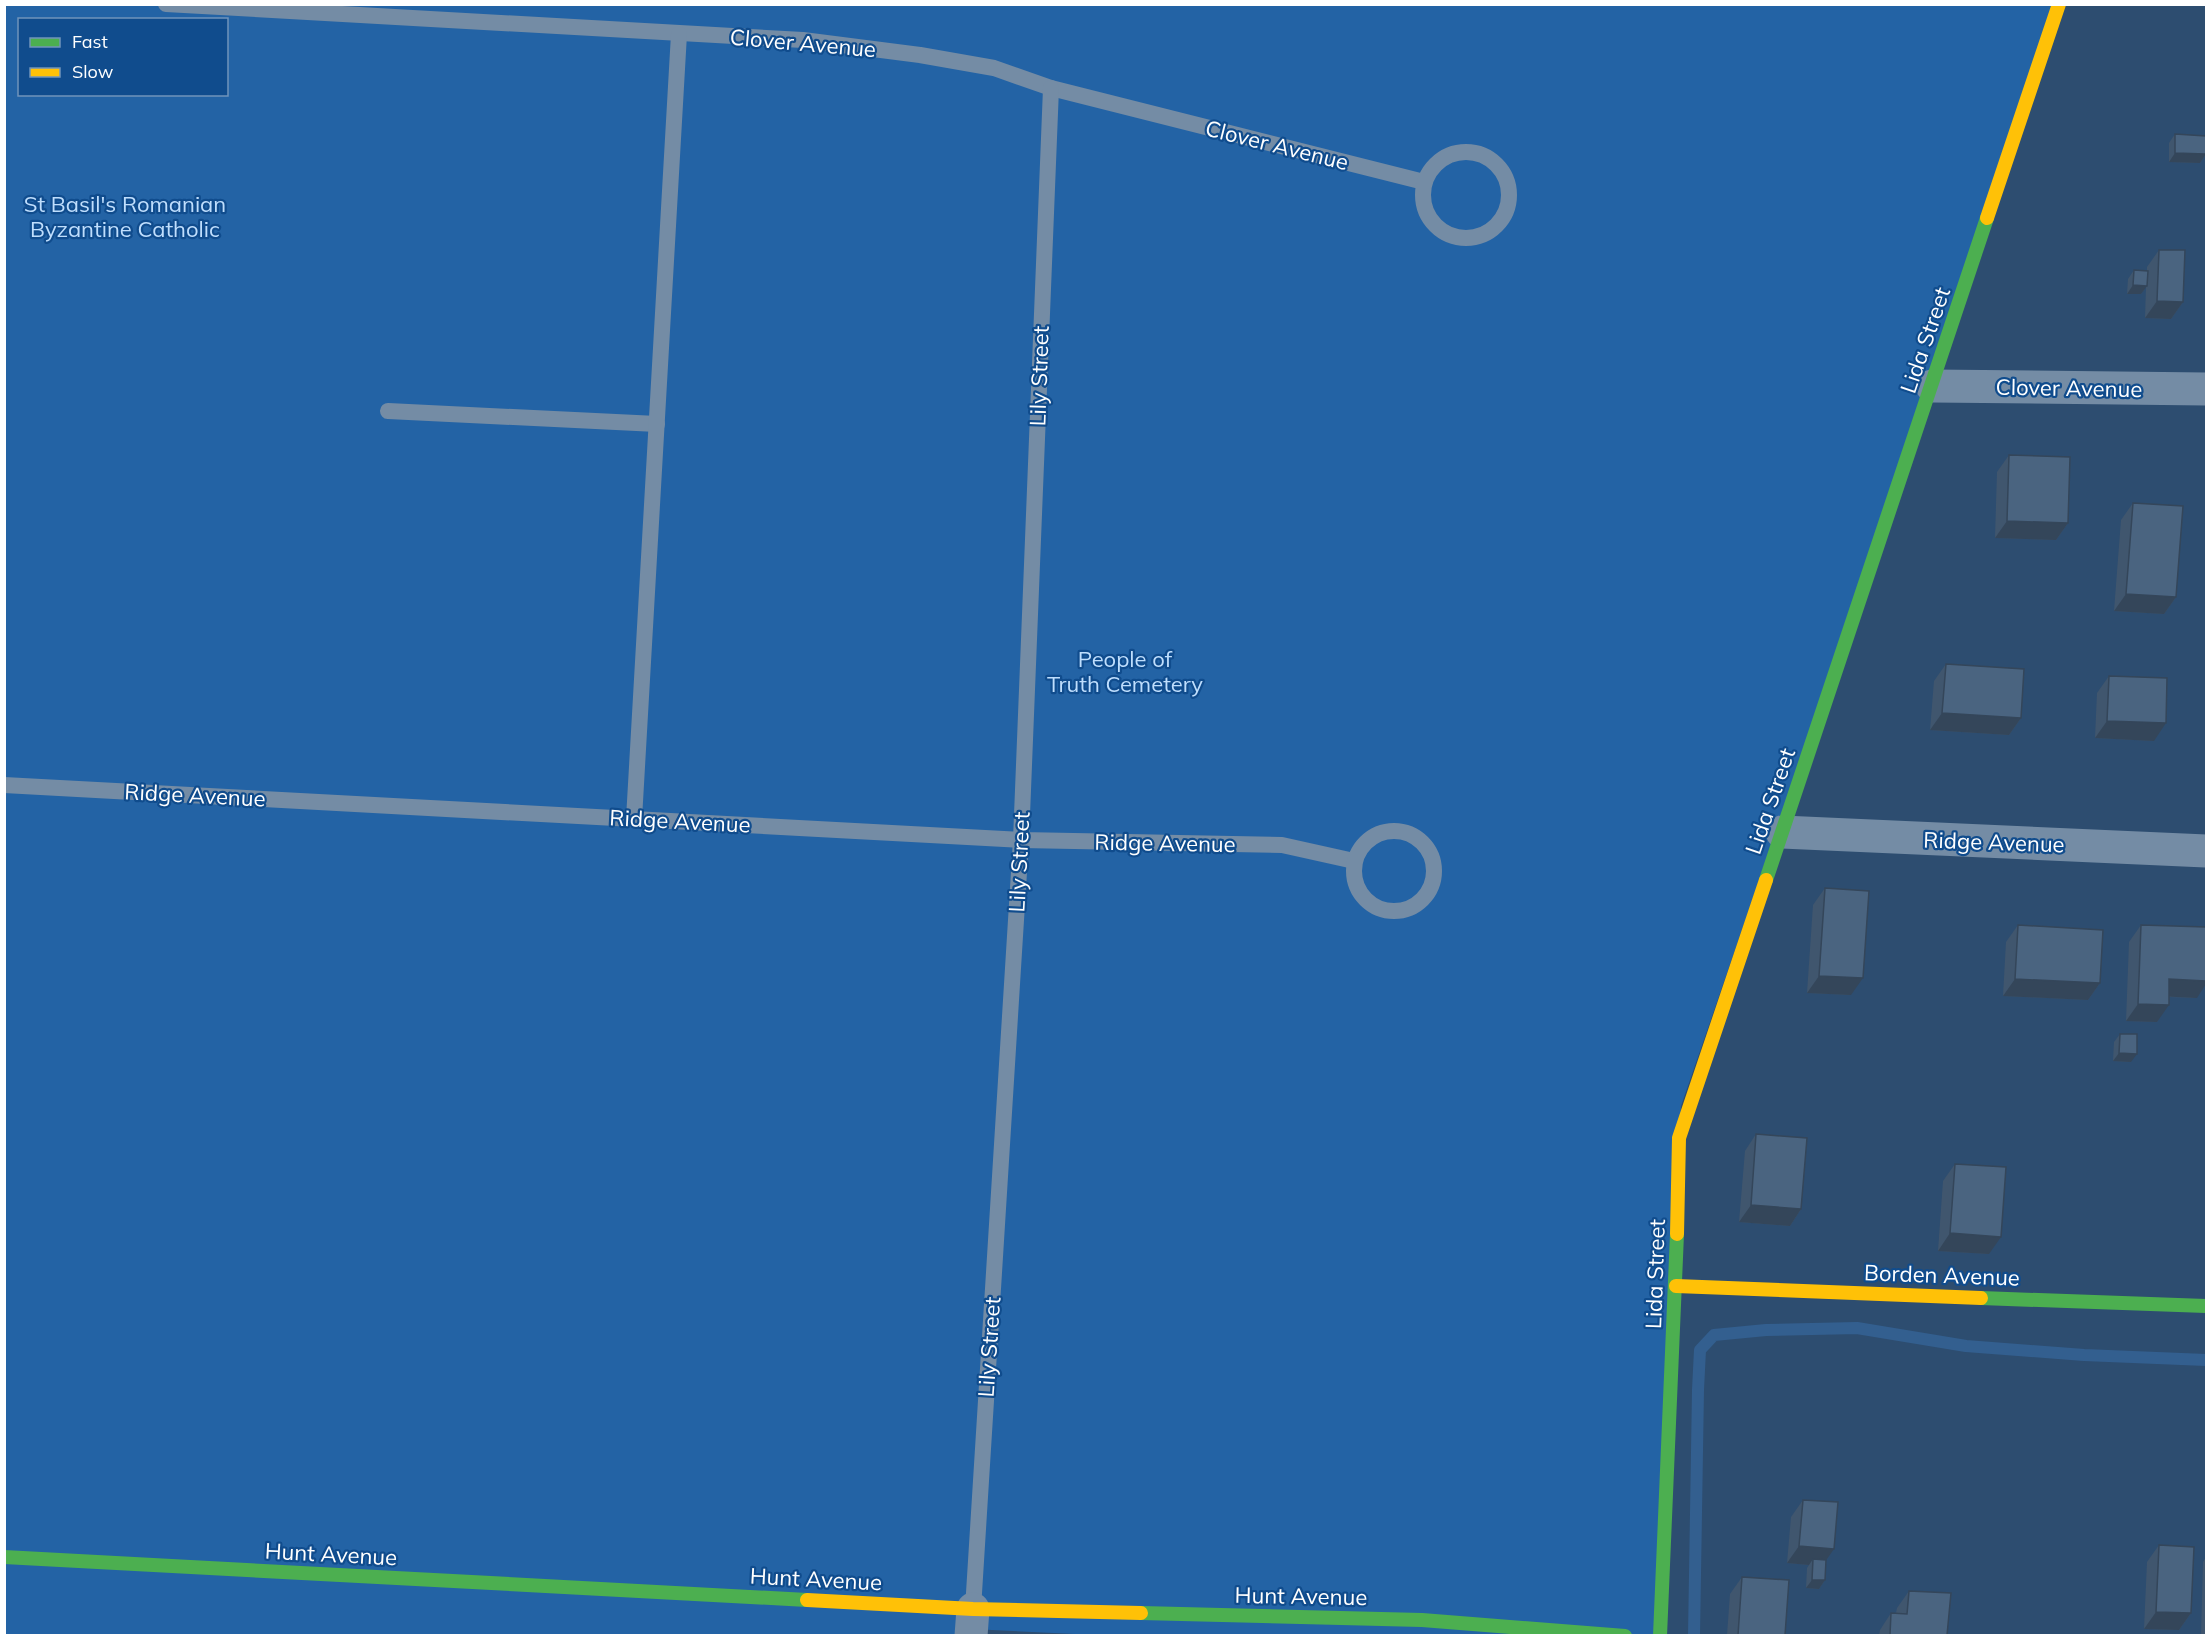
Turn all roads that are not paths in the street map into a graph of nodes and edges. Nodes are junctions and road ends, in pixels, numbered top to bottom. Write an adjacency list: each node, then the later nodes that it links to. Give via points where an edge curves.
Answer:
1 (166, 4): 3 (lane, Clover Avenue)
2 (2059, 4): 6 (street, Lida Street)
3 (679, 34): 4 (lane, Clover Avenue, via 803,40 920,55 994,68); 9 (lane)
4 (1051, 88): 5 (lane, Clover Avenue); 13 (lane, Lily Street)
5 (1424, 182): 5 (lane, via 1422,197 1433,224 1459,238 1487,232 1506,210 1509,195 1504,176 1479,153 1466,151 1440,160)
6 (1932, 386): 7 (street, Clover Avenue); 12 (street, Lida Street)
7 (2206, 389)
8 (388, 411): 9 (lane)
9 (657, 424): 11 (lane)
10 (4, 785): 11 (lane, Ridge Avenue)
11 (634, 819): 13 (lane, Ridge Avenue)
12 (1782, 832): 14 (street, Ridge Avenue); 16 (street, Lida Street, via 1679,1138)
13 (1021, 840): 15 (lane, Ridge Avenue, via 1282,845); 19 (lane, Lily Street)
14 (2206, 851)
15 (1354, 861): 15 (lane, via 1354,880 1363,897 1384,910 1403,909 1421,901 1433,878 1430,851 1409,833 1395,830 1369,838)
16 (1676, 1286): 17 (street, Borden Avenue); 21 (street, Lida Street)
17 (2206, 1306)
18 (4, 1557): 19 (street, Hunt Avenue)
19 (972, 1622): 20 (street, Hunt Avenue, via 1422,1620)
20 (1625, 1635)
21 (1660, 1635)

